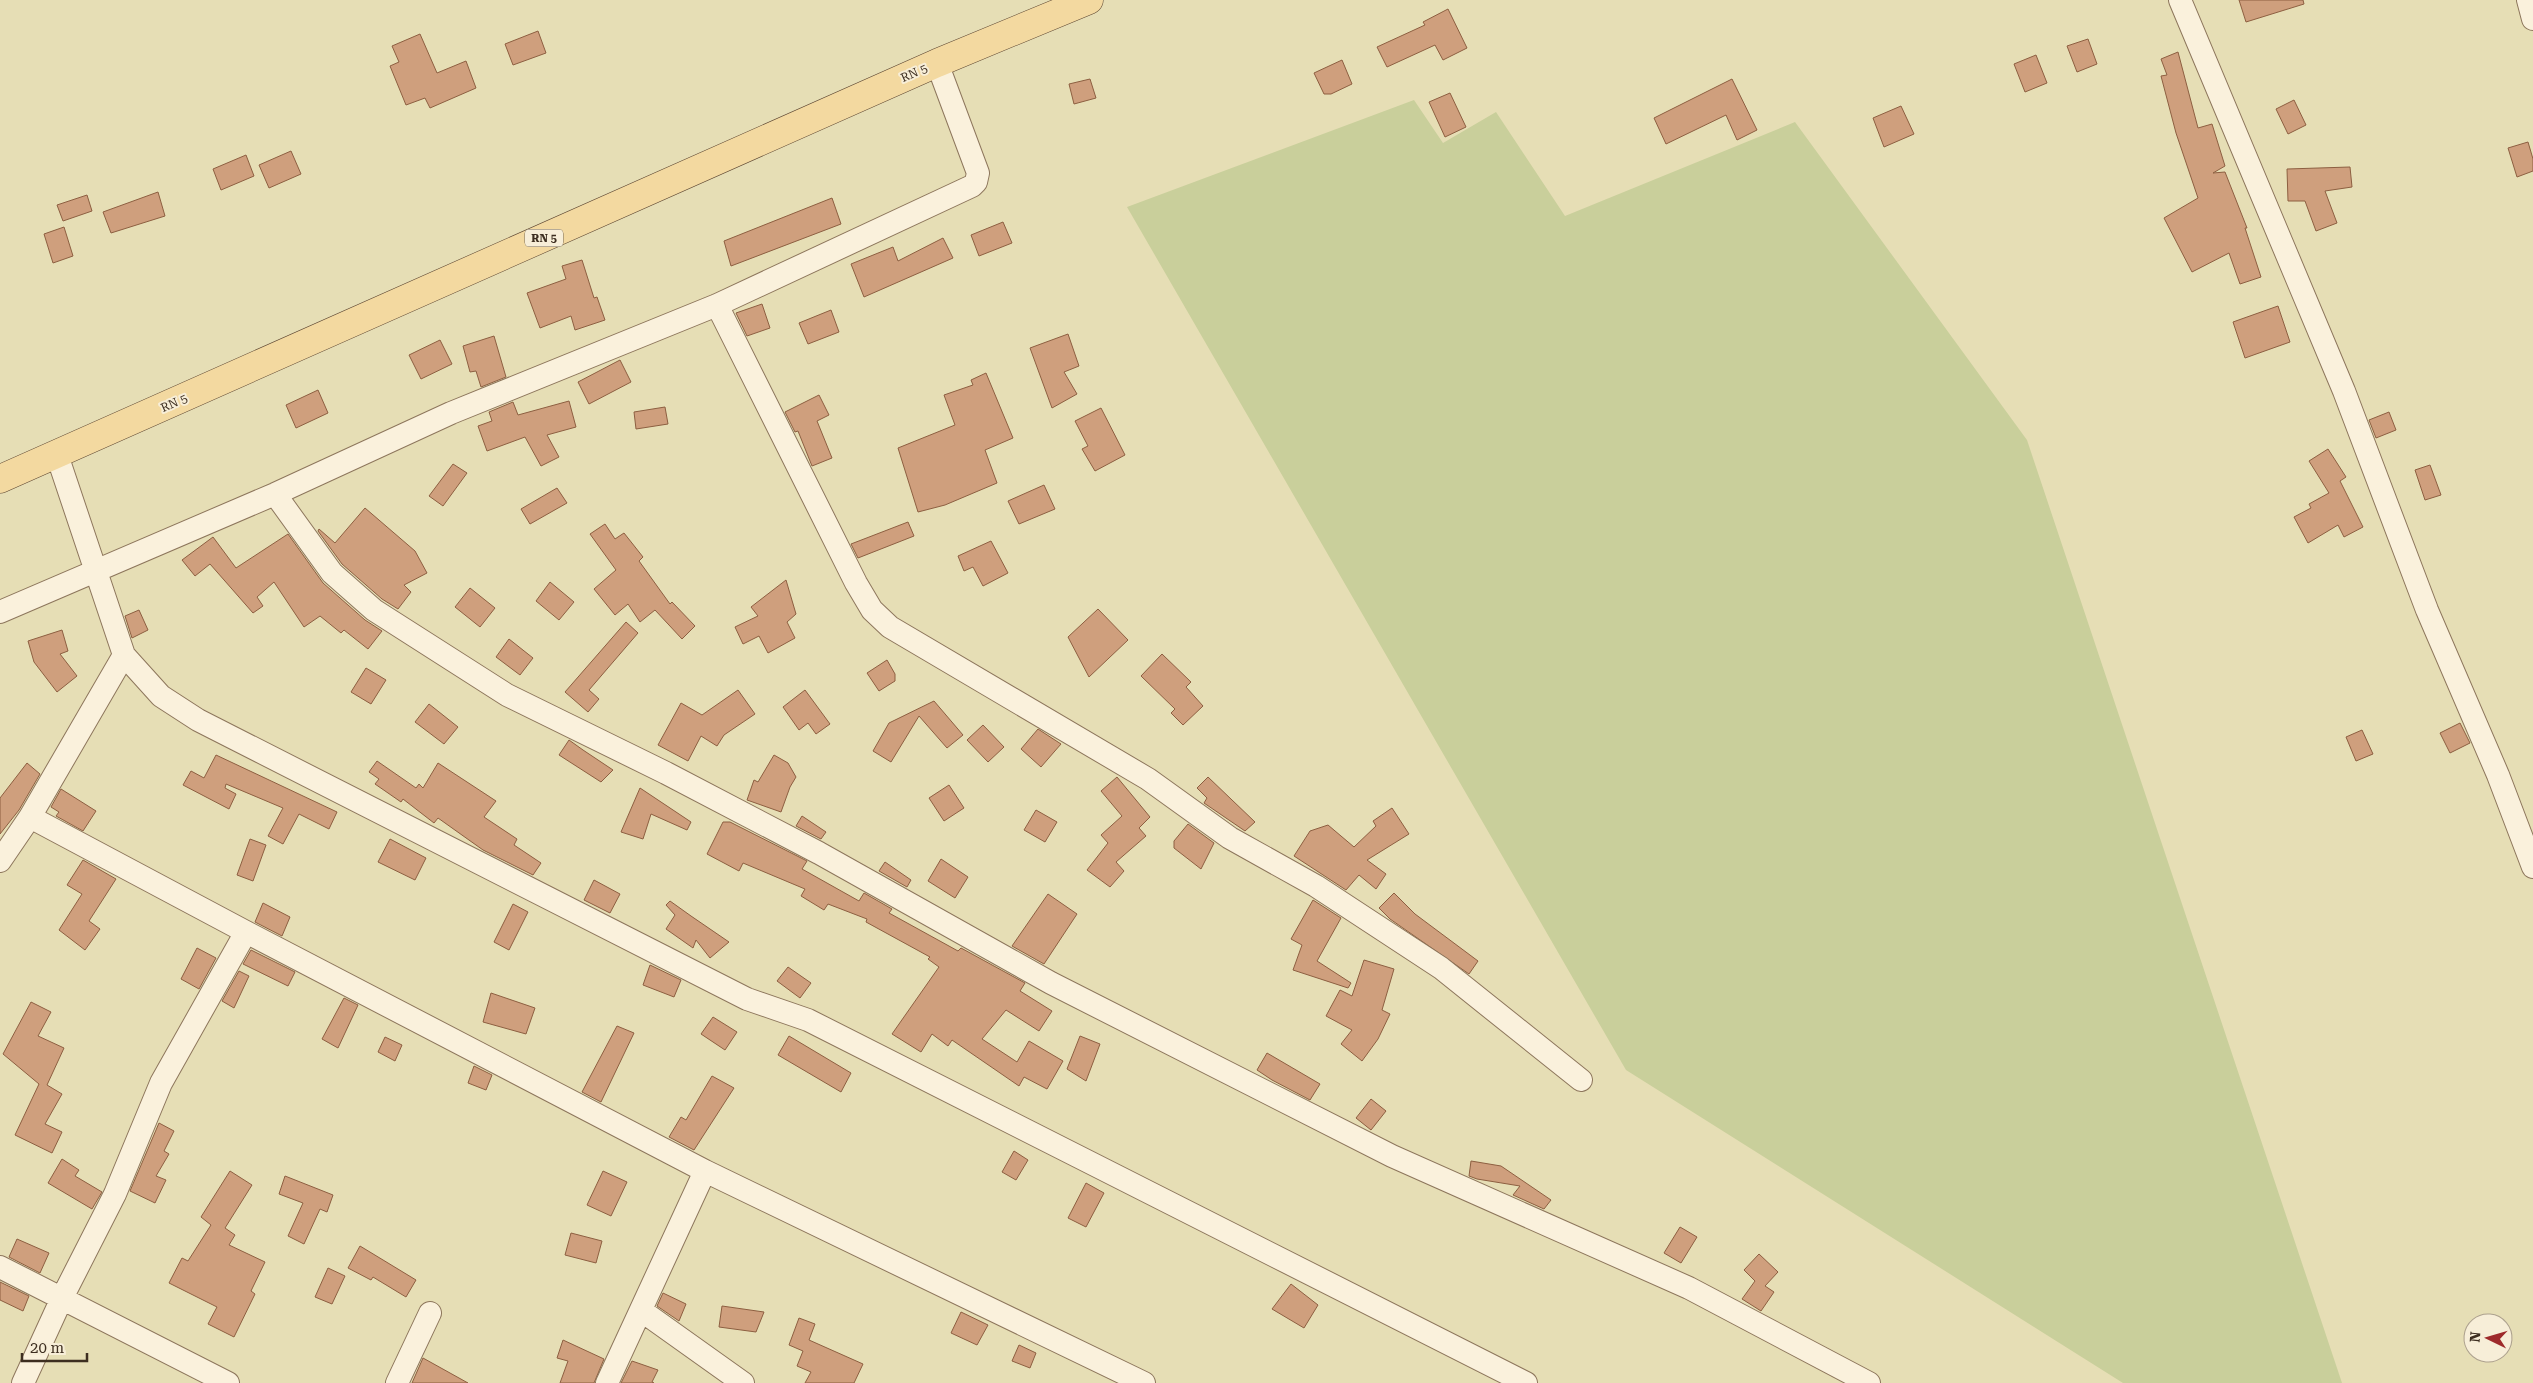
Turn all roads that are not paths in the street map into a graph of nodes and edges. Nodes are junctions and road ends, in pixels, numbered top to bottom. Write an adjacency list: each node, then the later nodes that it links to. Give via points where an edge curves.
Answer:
1 (1089, 0): 5 (main road, RN 5 / RN 5)
2 (2180, 0): 15 (street, via 2344,391 2427,610)
3 (2528, 0): 4 (street)
4 (2533, 19)
5 (937, 63): 6 (street, via 978,173 976,182); 7 (main road, RN 5 / RN 5)
6 (717, 305): 9 (street, via 451,413); 17 (street, via 856,583 872,610 890,628 1148,780 1230,838 1316,886 1441,968)
7 (57, 455): 8 (main road, RN 5 / RN 5); 10 (street)
8 (0, 479)
9 (274, 494): 10 (street); 30 (street, via 332,573 367,604 507,695 819,853 1050,983 1384,1152 1689,1288)
10 (96, 572): 11 (street); 12 (street)
11 (0, 612)
12 (124, 654): 13 (street); 29 (street, via 161,696 198,720 747,999 808,1020)
13 (30, 816): 14 (street); 16 (street)
14 (0, 861)
15 (2533, 867)
16 (246, 932): 18 (street); 20 (street, via 161,1083 115,1194)
17 (1581, 1080)
18 (705, 1171): 21 (street); 28 (street)
19 (0, 1267): 20 (street)
20 (62, 1298): 23 (street); 24 (street)
21 (642, 1311): 26 (street); 27 (street)
22 (430, 1312): 25 (street)
23 (23, 1383)
24 (228, 1383)
25 (397, 1383)
26 (608, 1383)
27 (743, 1383)
28 (1144, 1383)
29 (1526, 1383)
30 (1869, 1383)

